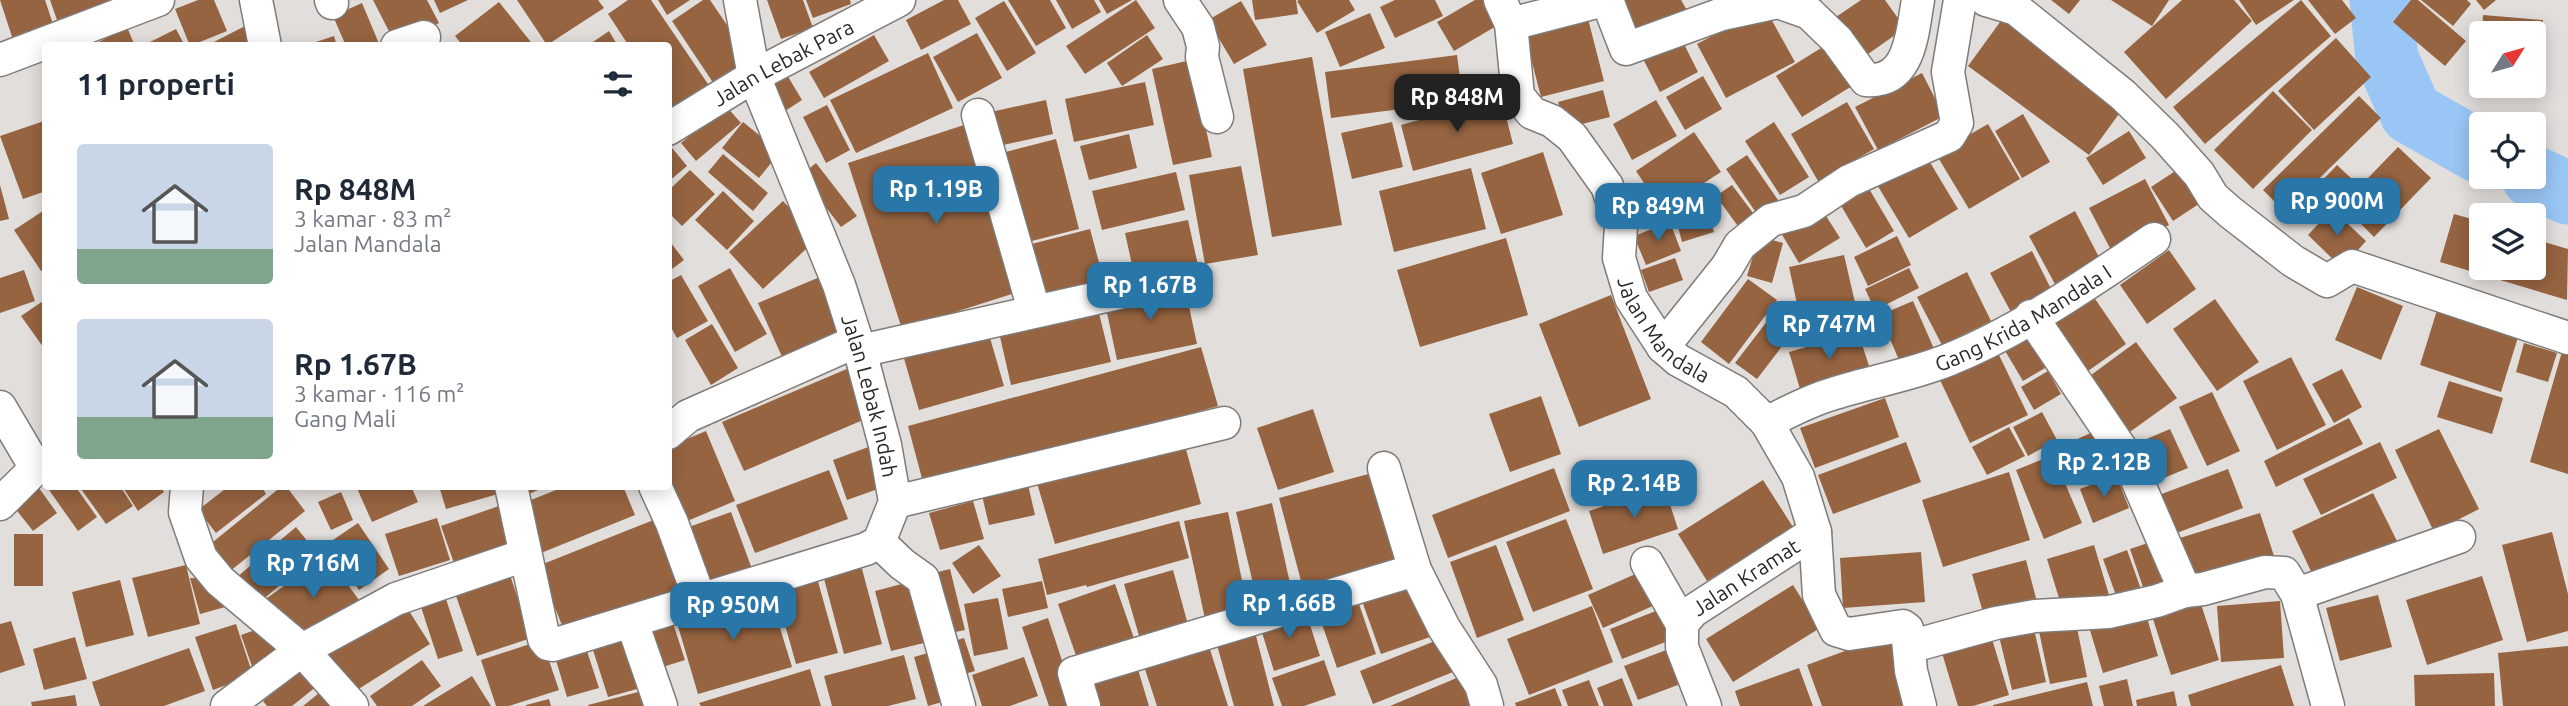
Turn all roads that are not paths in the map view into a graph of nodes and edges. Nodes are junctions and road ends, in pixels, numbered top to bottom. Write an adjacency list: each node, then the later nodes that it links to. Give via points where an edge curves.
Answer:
1 (158, 0): 11 (street)
2 (256, 0): 12 (street)
3 (740, 0): 15 (street, Jalan Lebak Indah)
4 (899, 0): 15 (street, Jalan Lebak Para)
5 (1180, 0): 17 (street, via 1198,27)
6 (1605, 0): 7 (street, via 1626,49 1722,13 1779,2 1809,13 1837,40 1866,80 1875,81 1898,71 1905,62); 10 (street)
7 (1918, 0)
8 (1960, 0): 25 (street, via 1948,72 1957,123 1949,136 1849,181 1804,211 1771,220 1740,245)
9 (1986, 0): 23 (street, via 2016,9 2123,95 2230,212 2327,281 2352,266)
10 (1506, 12): 25 (street, Jalan Mandala, via 1518,96 1532,113 1572,137 1607,186 1621,226 1619,258 1631,298)
11 (47, 42)
12 (263, 42)
13 (42, 44): 14 (street)
14 (0, 60)
15 (754, 76): 18 (street, Jalan Lebak Para); 24 (street, Jalan Lebak Indah, via 834,273)
16 (978, 115): 21 (street)
17 (1217, 117)
18 (672, 127)
19 (2154, 239): 22 (street, Gang Krida Mandala I)
20 (1137, 289): 21 (street)
21 (1034, 310): 24 (street)
22 (2031, 316): 27 (street, Gang Krida Mandala I, via 1950,359 1902,377 1835,393); 43 (street, via 2128,459)
23 (2568, 338)
24 (858, 346): 29 (street, via 688,415); 35 (street, Jalan Lebak Indah)
25 (1663, 346): 27 (street, Jalan Mandala, via 1678,360 1736,392)
26 (0, 407): 30 (street)
27 (1767, 422): 37 (street, Jalan Mandala, via 1798,477)
28 (1224, 423): 35 (street)
29 (672, 429)
30 (41, 465): 36 (street)
31 (1384, 468): 42 (street)
32 (187, 490): 49 (street, via 185,512 201,558 220,581)
33 (512, 490): 40 (street)
34 (657, 490): 45 (street)
35 (895, 502): 39 (street, Jalan Lebak Indah)
36 (0, 504)
37 (1815, 532): 47 (street, Jalan Kramat, via 1719,593); 48 (street, Jalan Mandala, via 1819,595 1836,630 1849,634 1903,626)
38 (2459, 537): 44 (street)
39 (879, 542): 45 (street); 53 (street, via 923,579)
40 (524, 555): 46 (street, via 548,644); 49 (street, via 396,599)
41 (1647, 563): 47 (street)
42 (1415, 570): 54 (street, via 1074,673); 55 (street, via 1444,628 1481,685)
43 (2185, 591): 44 (street, via 2265,572 2284,573); 48 (street, via 2109,612 2035,616)
44 (2297, 594): 58 (street)
45 (700, 600): 46 (street)
46 (632, 622): 52 (street)
47 (1682, 624): 56 (street, Jalan Kramat, via 1682,647)
48 (1909, 646): 57 (street)
49 (302, 650): 50 (street); 51 (street)
50 (227, 706)
51 (352, 706)
52 (662, 706)
53 (959, 706)
54 (1084, 706)
55 (1487, 706)
56 (1704, 706)
57 (1920, 706)
58 (2328, 706)

